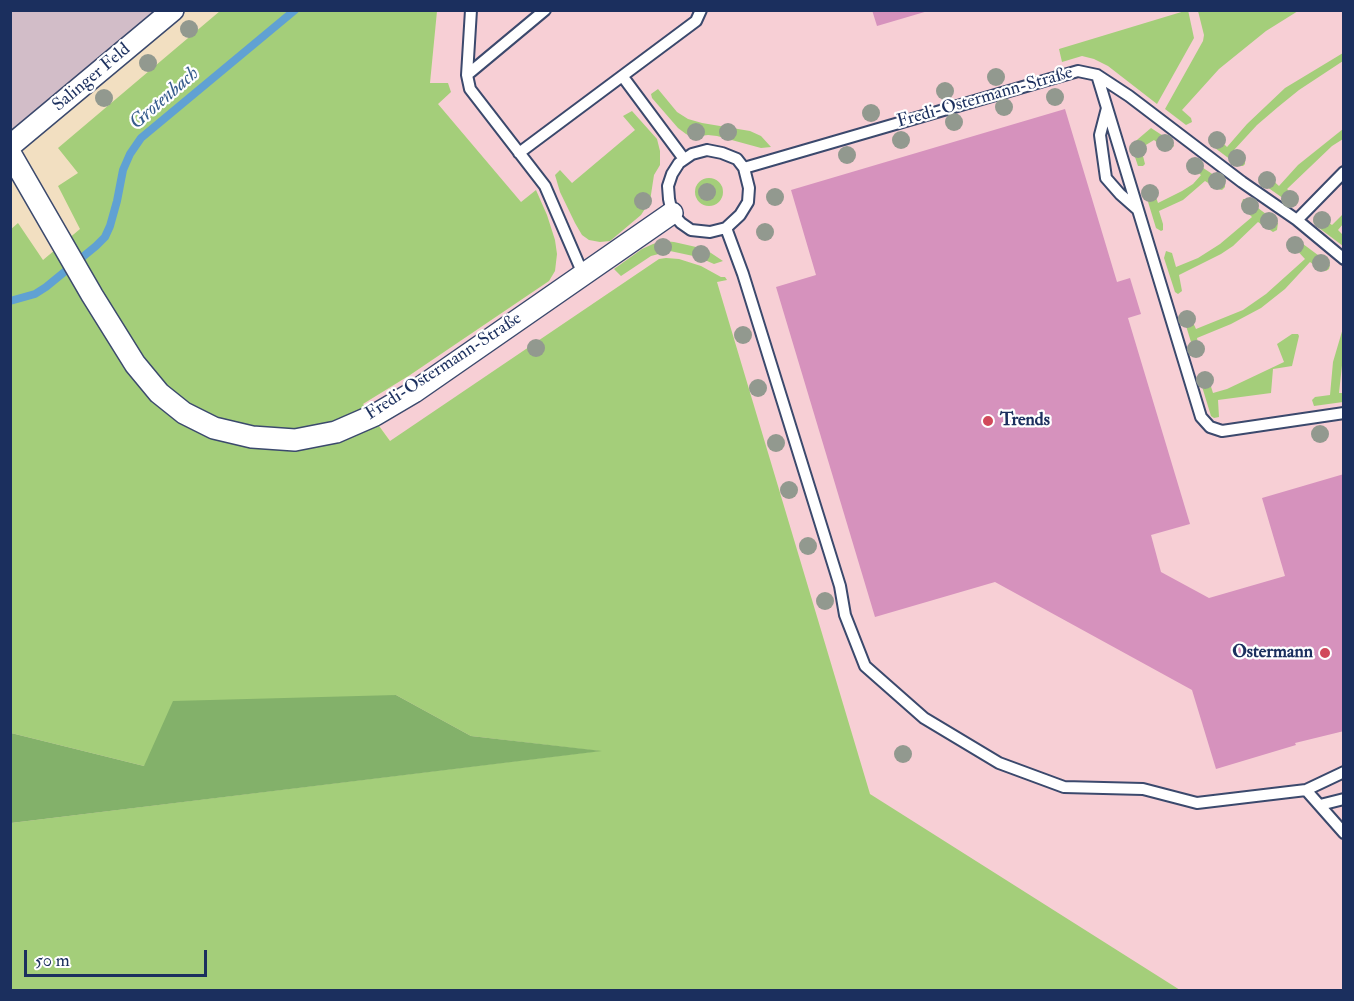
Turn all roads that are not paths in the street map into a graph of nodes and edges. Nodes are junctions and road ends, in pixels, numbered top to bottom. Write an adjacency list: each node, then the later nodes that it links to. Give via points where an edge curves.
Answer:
1 (173, 10): 9 (street, Salinger Feld)
2 (471, 10): 5 (lane)
3 (545, 10): 5 (lane)
4 (701, 10): 7 (lane, via 696,21)
5 (467, 75): 11 (lane, via 470,89)
6 (1097, 75): 8 (lane); 13 (lane, Fredi-Ostermann-Straße, via 1078,71 1060,75); 17 (lane, Fredi-Ostermann-Straße)
7 (623, 77): 11 (lane); 12 (lane)
8 (1107, 107): 15 (lane); 15 (lane, via 1100,135 1106,178)
9 (10, 146)
10 (10, 153): 20 (street, Fredi-Ostermann-Straße, via 92,295 135,364 159,393 184,413 214,428 252,437 295,440 336,432 375,415)
11 (519, 153): 20 (lane, via 545,186)
12 (684, 159): 13 (lane, via 707,150 736,159); 16 (lane, via 668,186)
13 (744, 168): 18 (lane, via 748,202)
14 (1344, 172): 17 (lane)
15 (1138, 211): 21 (lane, via 1201,417 1210,427 1222,431)
16 (672, 213): 18 (lane, via 691,230 710,232); 20 (street, Fredi-Ostermann-Straße)
17 (1297, 220): 19 (lane, Fredi-Ostermann-Straße)
18 (726, 228): 23 (lane, via 840,586 845,615 865,666 924,718 999,763 1064,787 1143,789 1197,803)
19 (1344, 259)
20 (583, 274)
21 (1344, 413)
22 (1344, 772): 23 (lane)
23 (1306, 790): 25 (lane)
24 (1344, 799): 25 (lane)
25 (1320, 805): 26 (lane)
26 (1344, 833)

